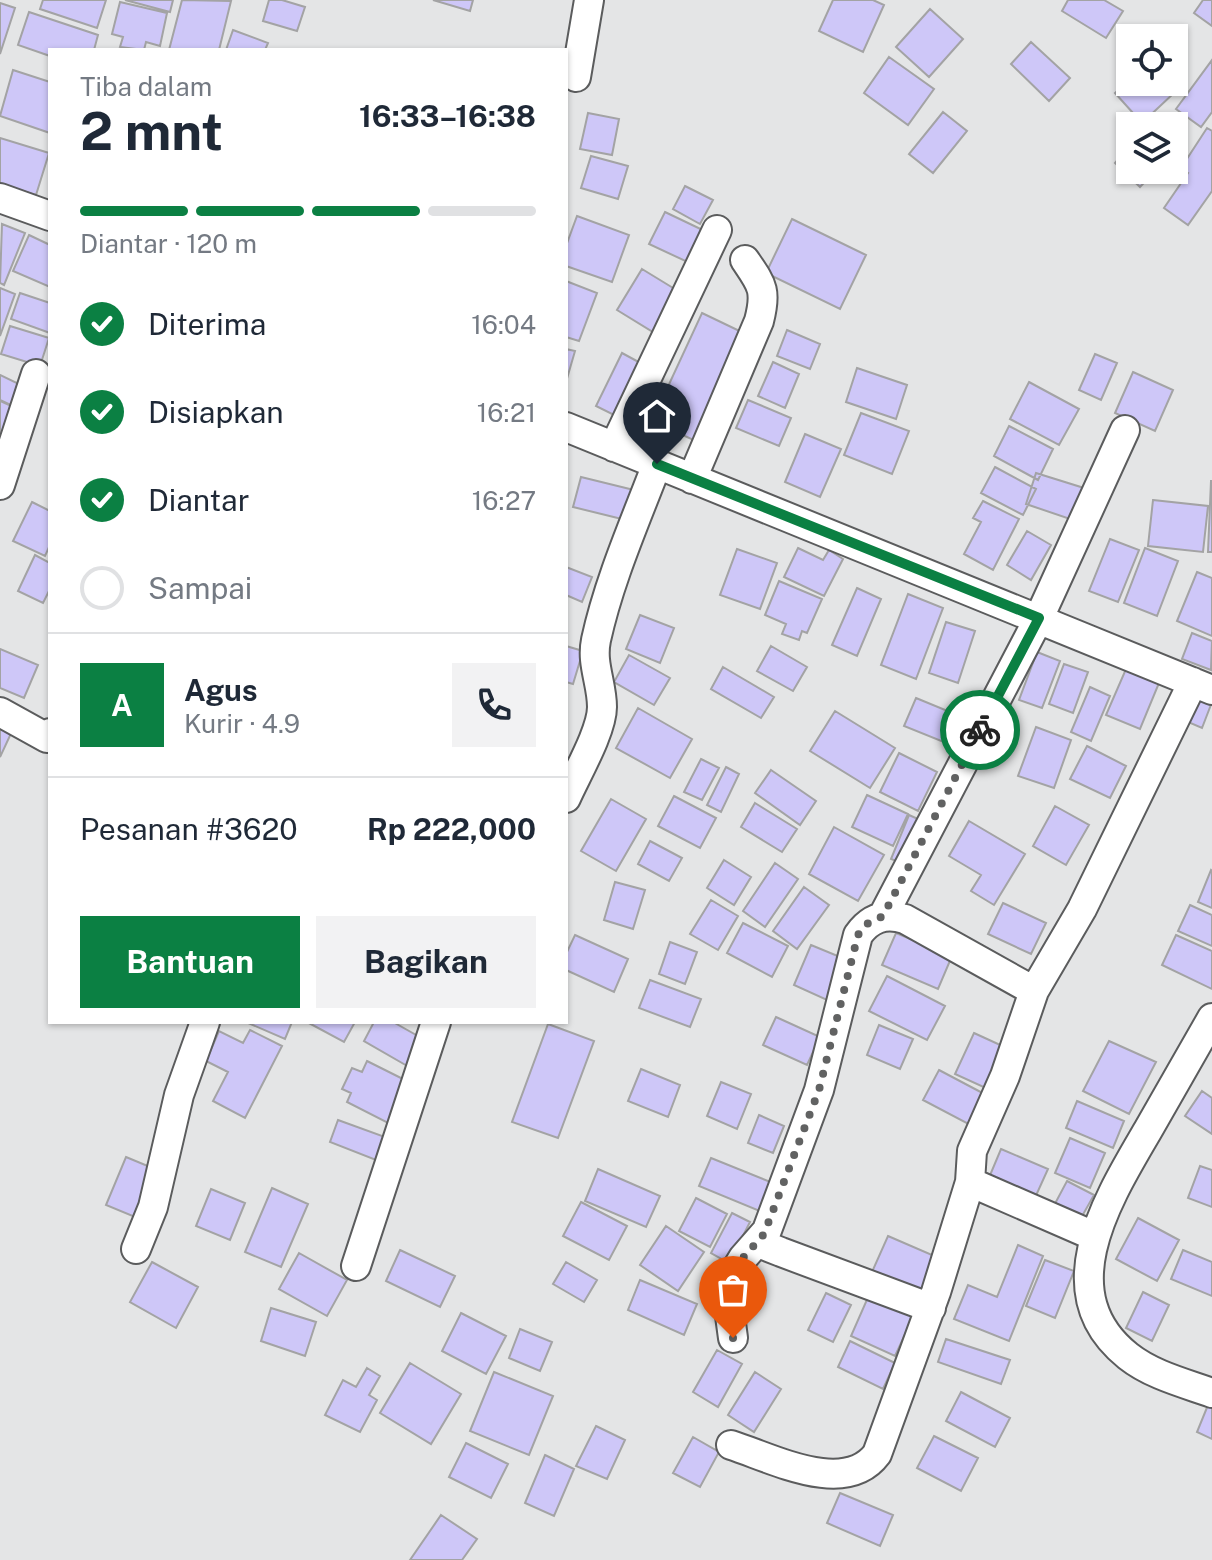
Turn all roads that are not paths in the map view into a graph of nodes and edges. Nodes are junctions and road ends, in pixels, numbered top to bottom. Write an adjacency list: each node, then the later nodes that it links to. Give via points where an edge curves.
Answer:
1 (589, 0): 2 (street)
2 (576, 77)
3 (0, 198): 4 (street)
4 (48, 215)
5 (717, 230): 10 (street)
6 (745, 260): 12 (street, via 761,284 764,301)
7 (36, 374): 13 (street)
8 (568, 428): 10 (street)
9 (1125, 430): 14 (street)
10 (614, 447): 11 (street)
11 (657, 464): 12 (street); 18 (street, via 596,641 601,719)
12 (692, 479): 14 (street)
13 (0, 485)
14 (1039, 618): 15 (street); 19 (street)
15 (1203, 686): 20 (street)
16 (0, 712): 17 (street)
17 (48, 736)
18 (568, 793)
19 (883, 916): 20 (street, via 905,919); 25 (street, via 858,935 819,1090)
20 (1034, 991): 24 (street, via 972,1151)
21 (1212, 1018): 26 (street)
22 (204, 1024): 27 (street, via 179,1095 153,1207)
23 (435, 1024): 28 (street)
24 (970, 1182): 26 (street); 29 (street)
25 (764, 1234): 29 (street, via 766,1246); 30 (street, via 726,1286)
26 (1094, 1236): 31 (street, via 1091,1302 1110,1337 1142,1365)
27 (136, 1249)
28 (356, 1266)
29 (931, 1308): 32 (street, via 895,1410 869,1464 857,1472 823,1474)
30 (733, 1338)
31 (1212, 1393)
32 (731, 1445)

